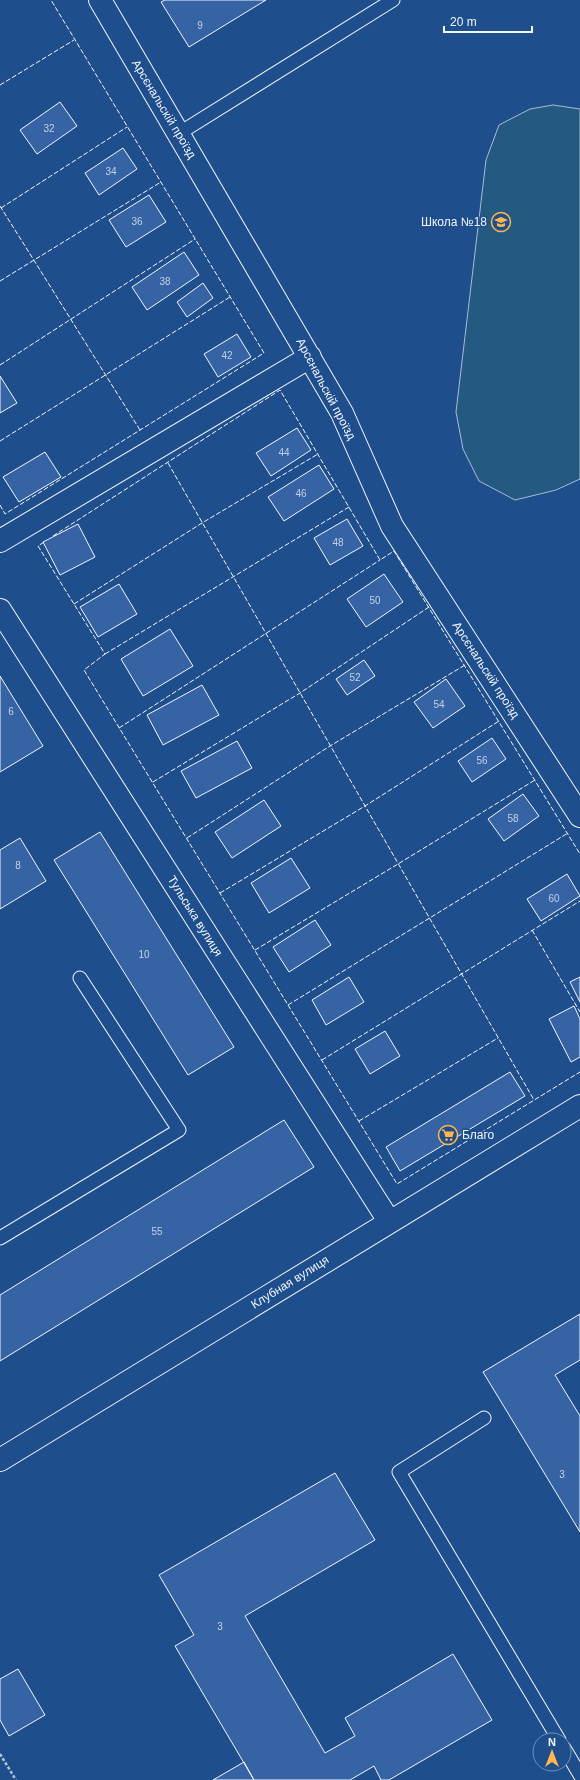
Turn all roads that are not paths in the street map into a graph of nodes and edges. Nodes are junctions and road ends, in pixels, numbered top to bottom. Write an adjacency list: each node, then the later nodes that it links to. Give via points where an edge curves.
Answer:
1 (100, 0): 3 (street, Арсєнальскій проїзд)
2 (393, 0): 3 (lane)
3 (178, 134): 4 (street, Арсєнальскій проїзд)
4 (310, 357): 5 (street); 7 (street, Арсєнальскій проїзд, via 342,413 392,526)
5 (0, 541)
6 (0, 610): 10 (street, Тульська вулиця)
7 (580, 816)
8 (80, 978): 11 (lane, via 179,1130)
9 (580, 1106): 10 (street, Клубная вулиця)
10 (389, 1221): 13 (street, Клубная вулиця)
11 (0, 1238)
12 (484, 1418): 14 (lane, via 399,1472)
13 (0, 1460)
14 (554, 1732)
15 (572, 1762): 16 (lane)
16 (580, 1775)

